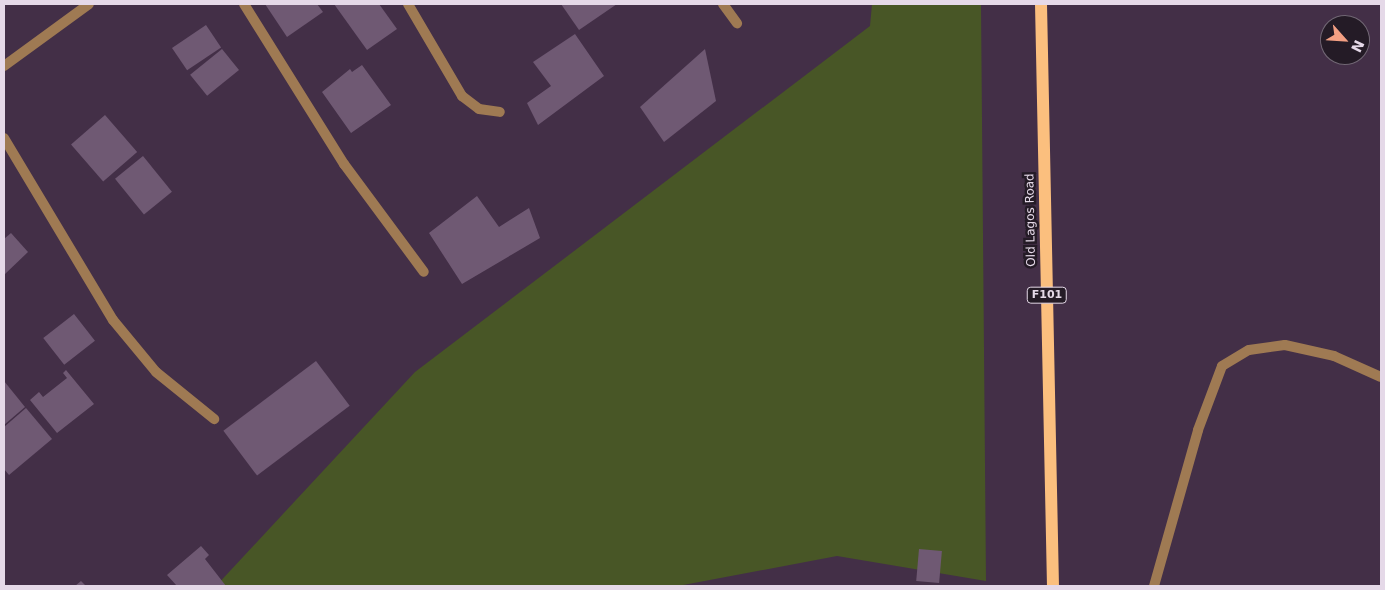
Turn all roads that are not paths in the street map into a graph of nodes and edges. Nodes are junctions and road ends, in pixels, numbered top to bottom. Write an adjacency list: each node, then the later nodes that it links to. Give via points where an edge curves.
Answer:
1 (89, 4): 7 (street)
2 (244, 4): 10 (street, via 344,164)
3 (408, 4): 8 (street, via 462,96 480,109)
4 (723, 4): 6 (street)
5 (1041, 4): 13 (main road, Old Lagos Road / F101)
6 (737, 23)
7 (4, 66)
8 (500, 112)
9 (4, 138): 12 (street, via 113,320 156,372)
10 (424, 272)
11 (1381, 377): 14 (street, via 1334,356 1285,345 1249,350 1222,366 1198,430)
12 (214, 419)
13 (1053, 586)
14 (1154, 586)

